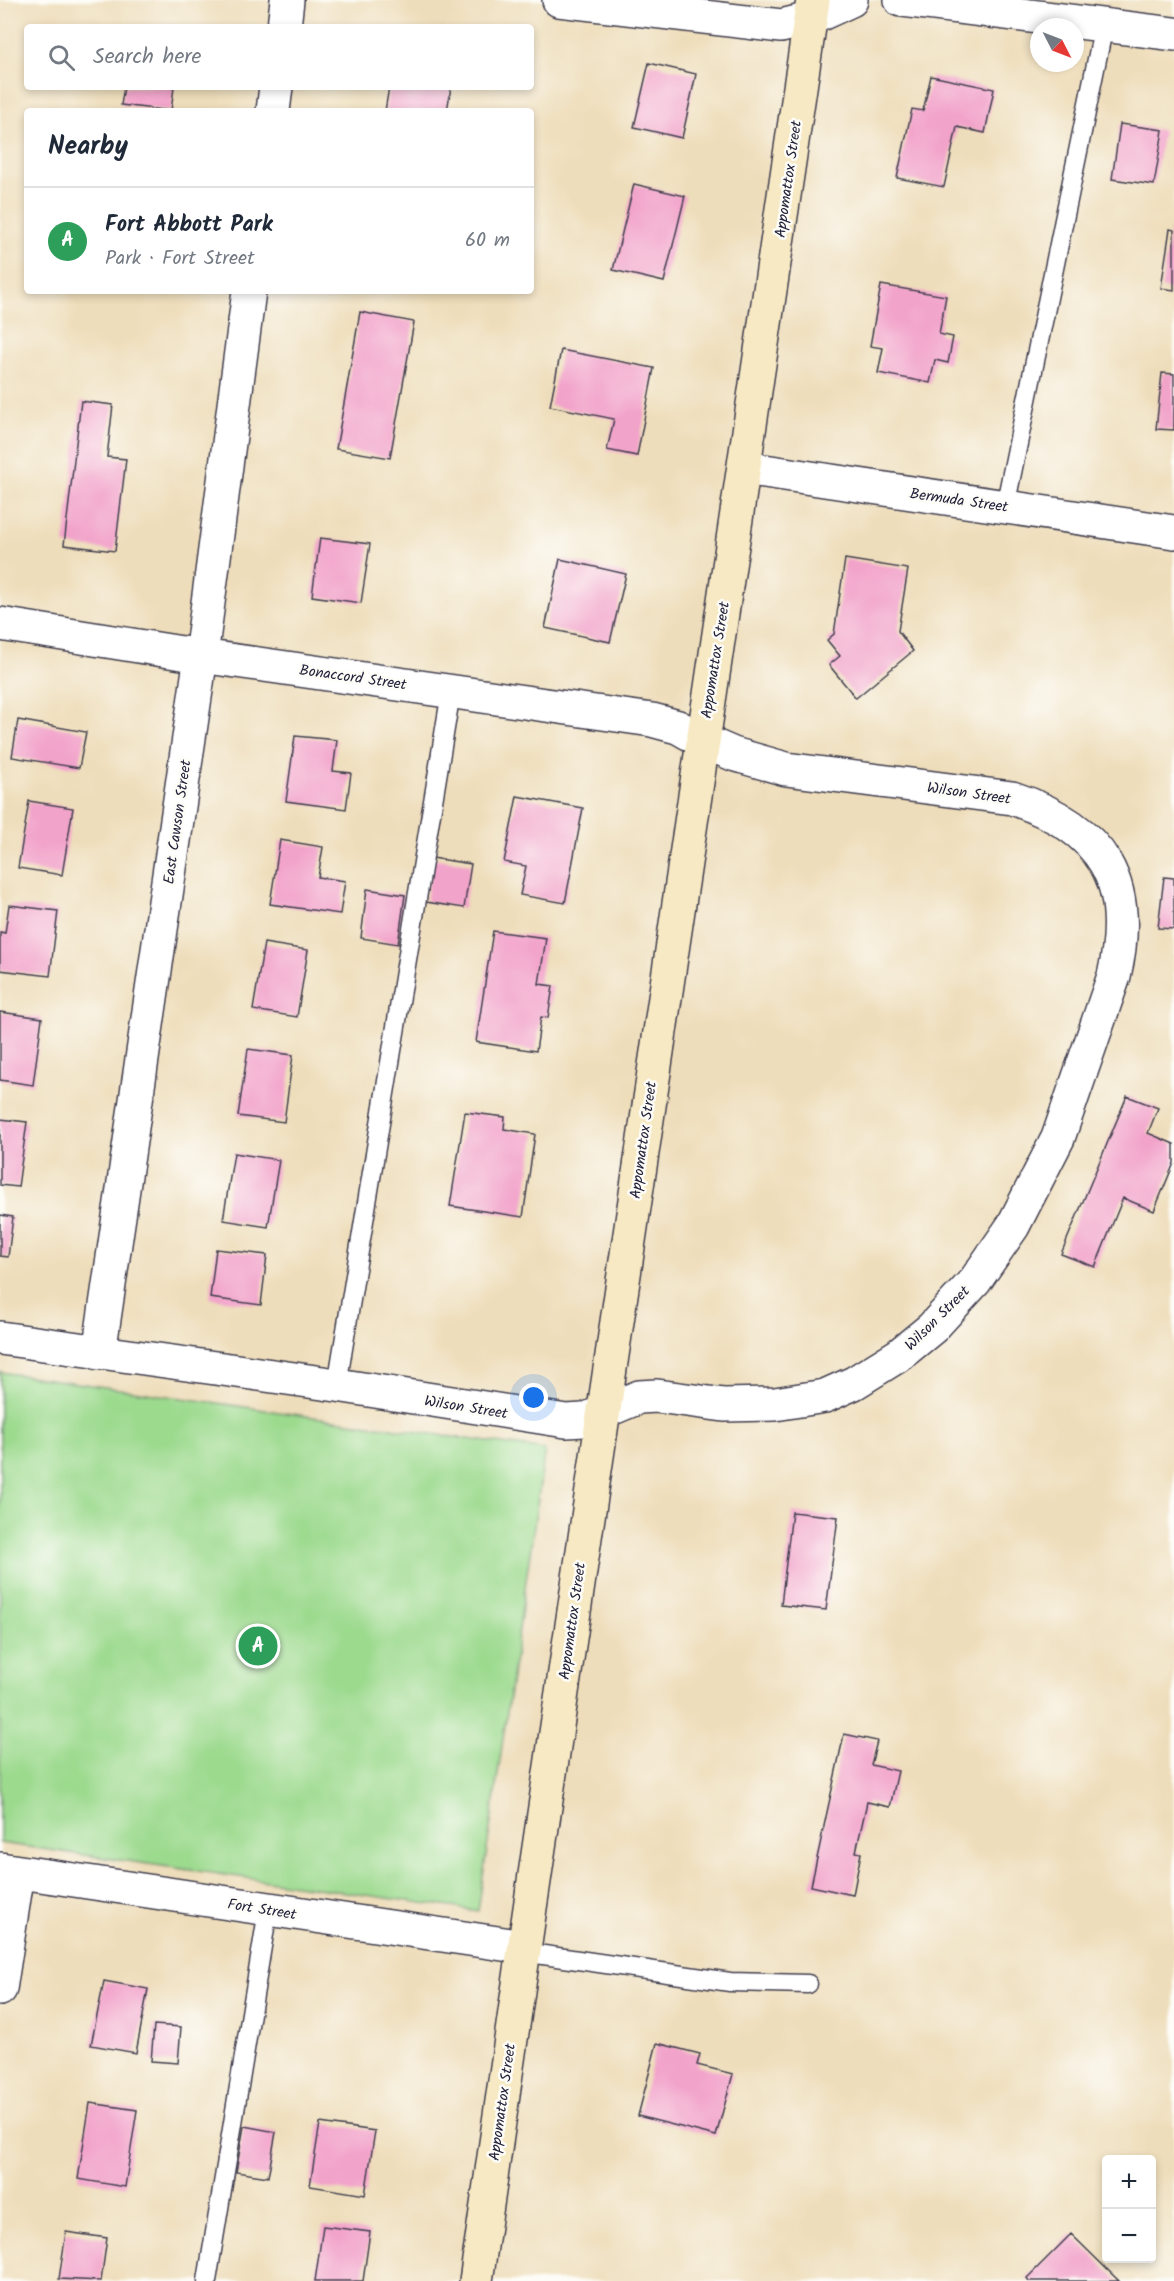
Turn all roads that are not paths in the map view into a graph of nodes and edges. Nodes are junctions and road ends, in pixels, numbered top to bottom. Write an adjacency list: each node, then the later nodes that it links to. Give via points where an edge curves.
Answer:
1 (287, 0): 6 (street)
2 (559, 0): 5 (street, via 781,26)
3 (851, 0): 5 (street)
4 (901, 0): 7 (street)
5 (812, 10): 12 (street, Appomattox Street)
6 (284, 24)
7 (1104, 25): 8 (street); 13 (lane)
8 (1174, 34)
9 (276, 90): 10 (street)
10 (273, 108)
11 (249, 294): 16 (street, East Cawson Street)
12 (744, 468): 13 (street, Bermuda Street); 18 (street, Appomattox Street)
13 (1005, 507): 14 (street, Bermuda Street)
14 (1174, 532)
15 (0, 624): 16 (street, Bonaccord Street)
16 (201, 656): 17 (street, Bonaccord Street); 20 (street, East Cawson Street)
17 (451, 692): 18 (street, Bonaccord Street, via 652,720 678,727); 21 (lane)
18 (703, 741): 22 (street, Appomattox Street); 22 (street, Wilson Street, via 786,769 1012,798 1038,807 1068,825 1097,850 1113,876 1121,909 1120,951 1053,1148 1013,1226 975,1281 932,1328 899,1355 825,1396 775,1404 724,1405 639,1397)
19 (0, 1338): 20 (street, Wilson Street)
20 (99, 1353): 21 (street, Wilson Street)
21 (338, 1385): 22 (street, Wilson Street, via 566,1422)
22 (602, 1414): 25 (street, Appomattox Street)
23 (9, 1870): 24 (street, Fort Street); 27 (street)
24 (268, 1910): 25 (street, Fort Street); 28 (lane)
25 (523, 1950): 26 (lane, via 730,1982); 29 (street, Appomattox Street)
26 (808, 1984)
27 (0, 1989)
28 (207, 2281)
29 (476, 2281)

